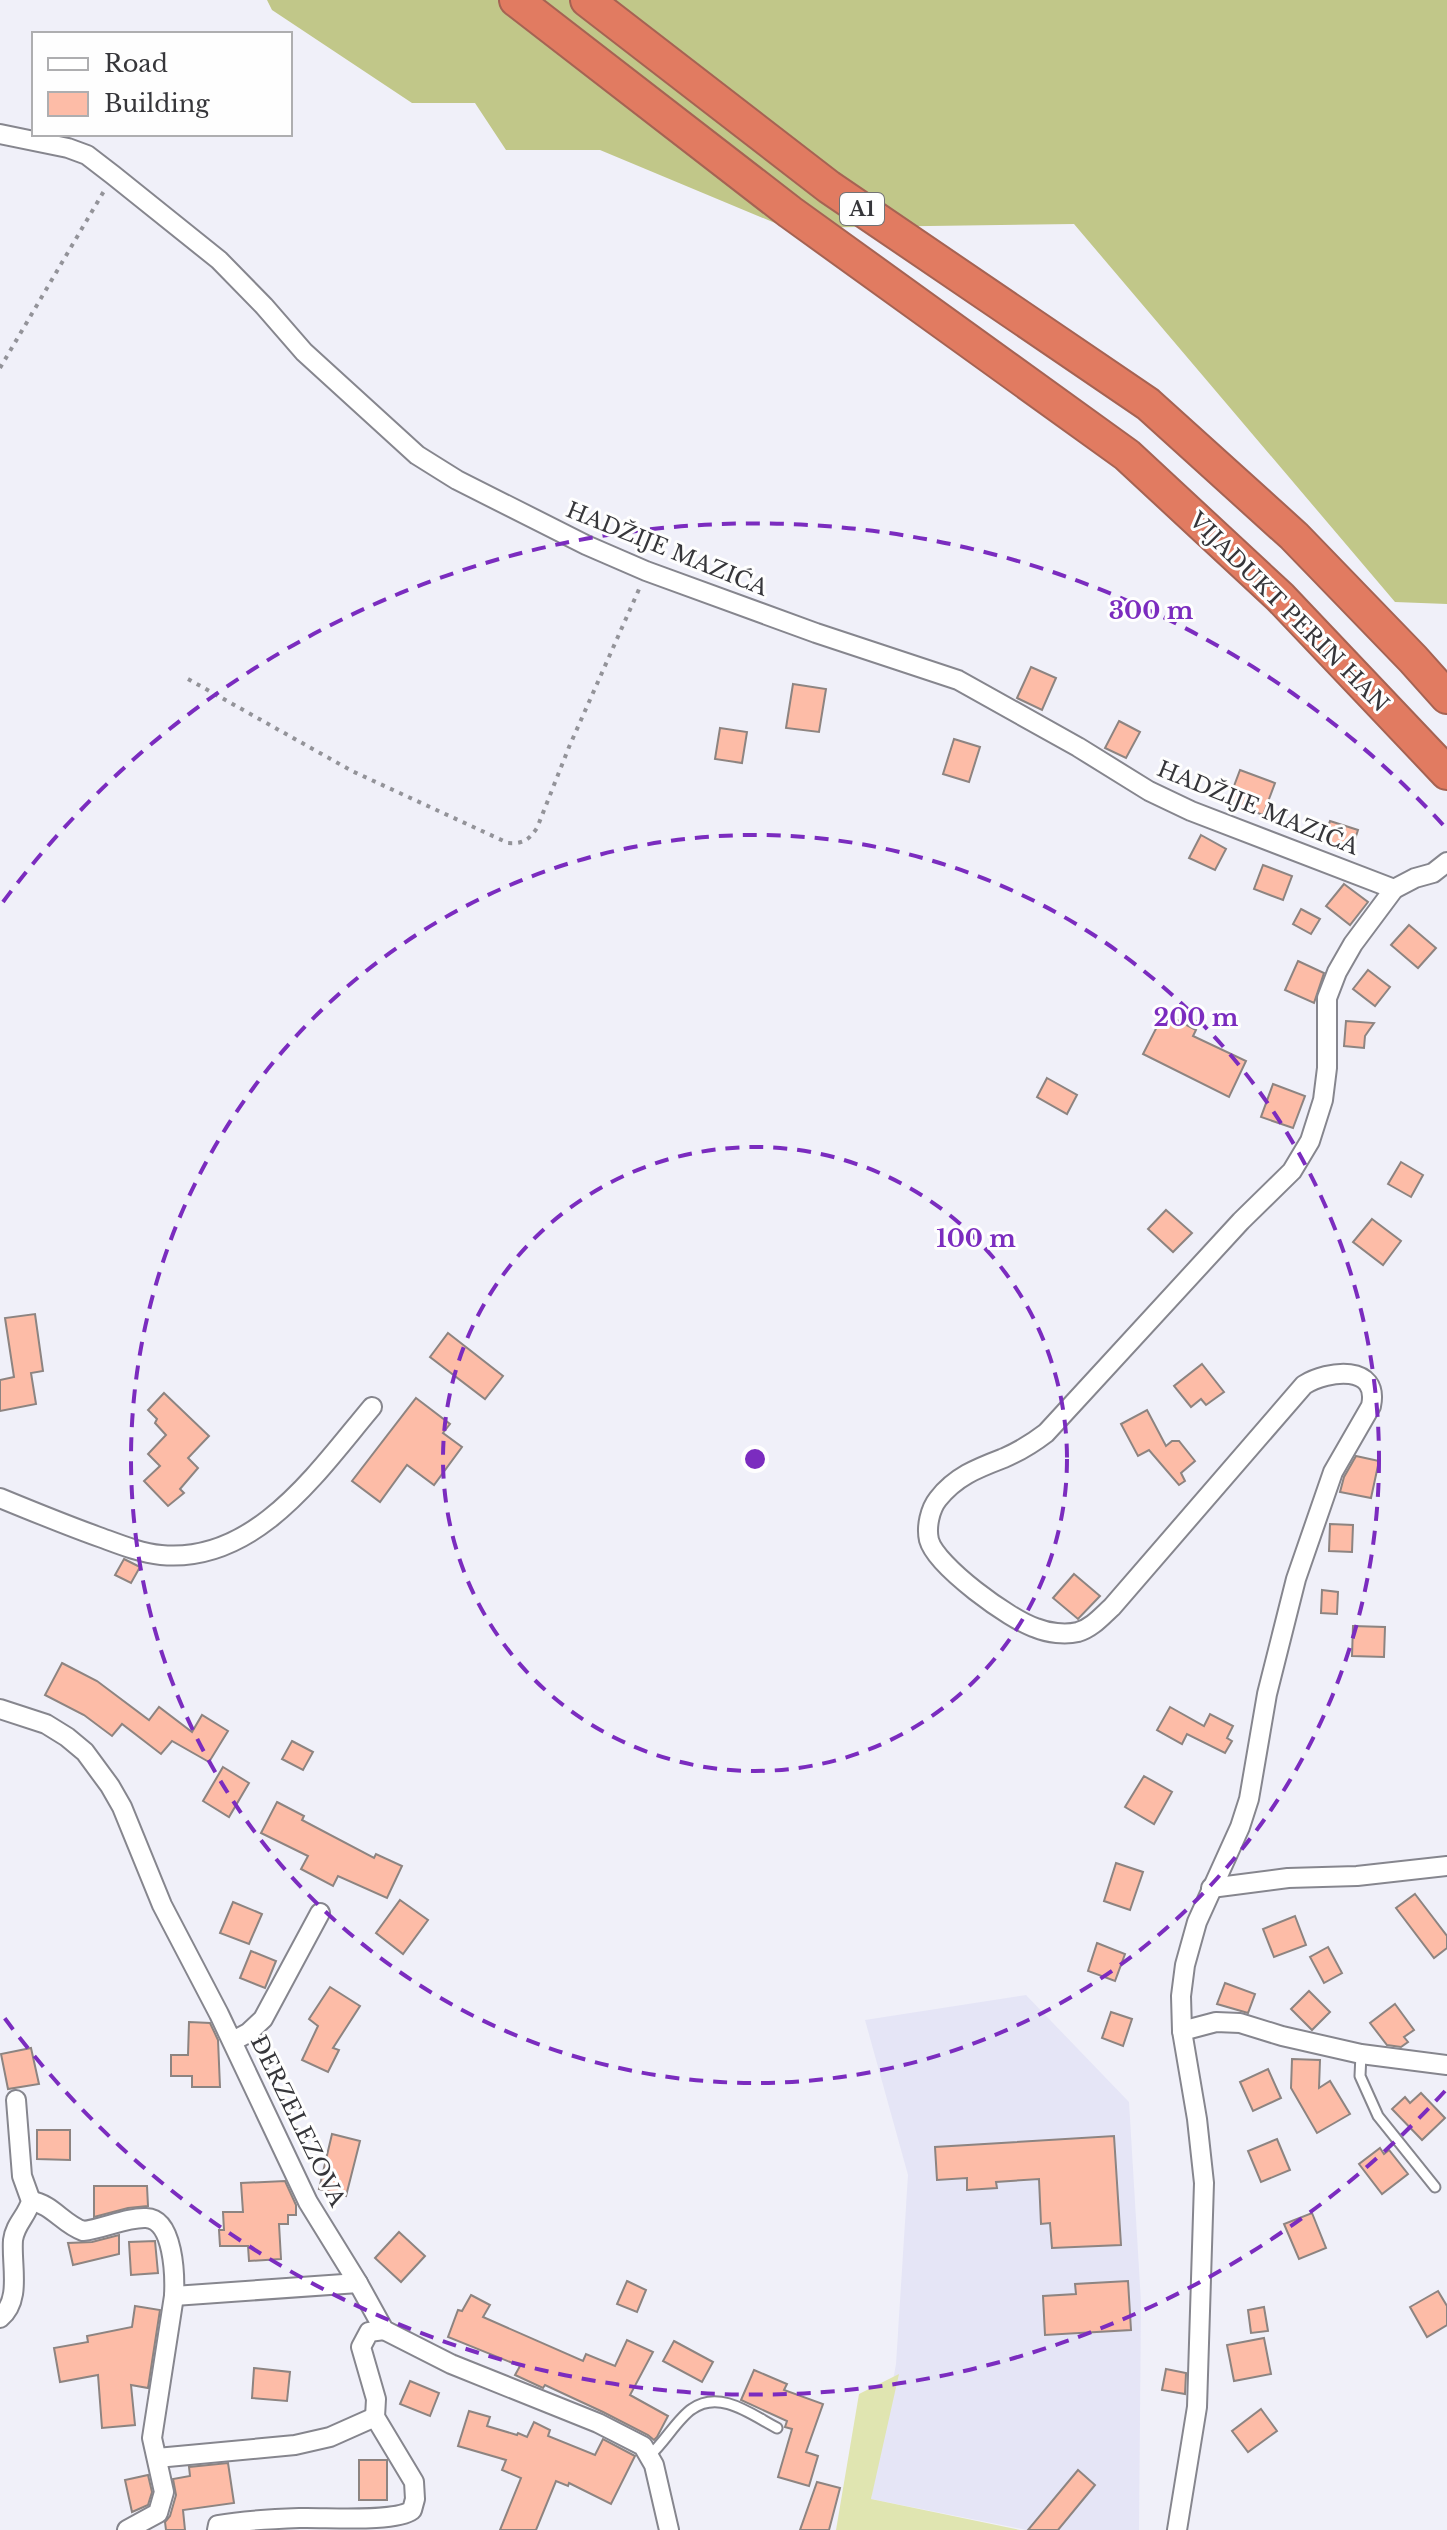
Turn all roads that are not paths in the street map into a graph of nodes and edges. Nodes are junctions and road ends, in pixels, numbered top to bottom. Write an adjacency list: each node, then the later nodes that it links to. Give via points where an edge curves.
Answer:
1 (516, 0): 5 (highway, VIJADUKT PERIN HAN / A1, via 790,212 1127,455 1280,597)
2 (587, 0): 4 (highway, A1, via 829,187 1148,404 1294,536)
3 (0, 134): 7 (street, HADŽIJE MAZIĆA, via 87,155 219,260 304,352 417,455 457,480 646,571 958,680 1163,798)
4 (1447, 697)
5 (1447, 773)
6 (1447, 862): 7 (street)
7 (1394, 889): 12 (street, via 1353,944 1327,998 1323,1100 1310,1141 1292,1171 1046,1433 967,1472 935,1502 928,1523 936,1554 1000,1609 1046,1632 1079,1632 1112,1607 1304,1385 1328,1373 1346,1373 1370,1385 1371,1406 1333,1472 1296,1579 1267,1694 1249,1799)
8 (372, 1407): 9 (street, via 295,1496 244,1536 217,1549 160,1555 133,1549)
9 (0, 1498)
10 (0, 1709): 15 (street, ĐERZELEZOVA, via 67,1737 110,1786 162,1905)
11 (1447, 1866): 12 (street)
12 (1211, 1888): 14 (street, via 1185,1965)
13 (320, 1913): 15 (street, via 263,2019)
14 (1182, 2031): 16 (street, via 1216,2022 1240,2023); 32 (street, via 1204,2183 1197,2407)
15 (233, 2041): 21 (street, ĐERZELEZOVA, via 308,2202)
16 (1361, 2054): 17 (street); 19 (lane, via 1360,2076 1378,2116)
17 (1447, 2065)
18 (16, 2100): 20 (street, via 22,2176)
19 (1435, 2187)
20 (31, 2201): 22 (street, via 43,2202 83,2231 148,2218 161,2225 170,2246); 23 (street, via 13,2237 13,2300)
21 (358, 2283): 22 (street); 24 (street, ĐERZELEZOVA)
22 (174, 2296): 28 (street, via 152,2438)
23 (0, 2318)
24 (384, 2330): 25 (street, via 369,2332 361,2347 376,2399); 27 (street, via 451,2364 598,2423)
25 (375, 2417): 28 (street, via 330,2437 295,2445); 30 (street, via 414,2482 415,2499 406,2515 238,2521 218,2525)
26 (777, 2428): 27 (lane, via 715,2400 690,2409)
27 (650, 2455): 31 (street)
28 (157, 2458): 29 (street, via 162,2505 158,2513)
29 (127, 2530)
30 (217, 2530)
31 (669, 2530)
32 (1177, 2530)

